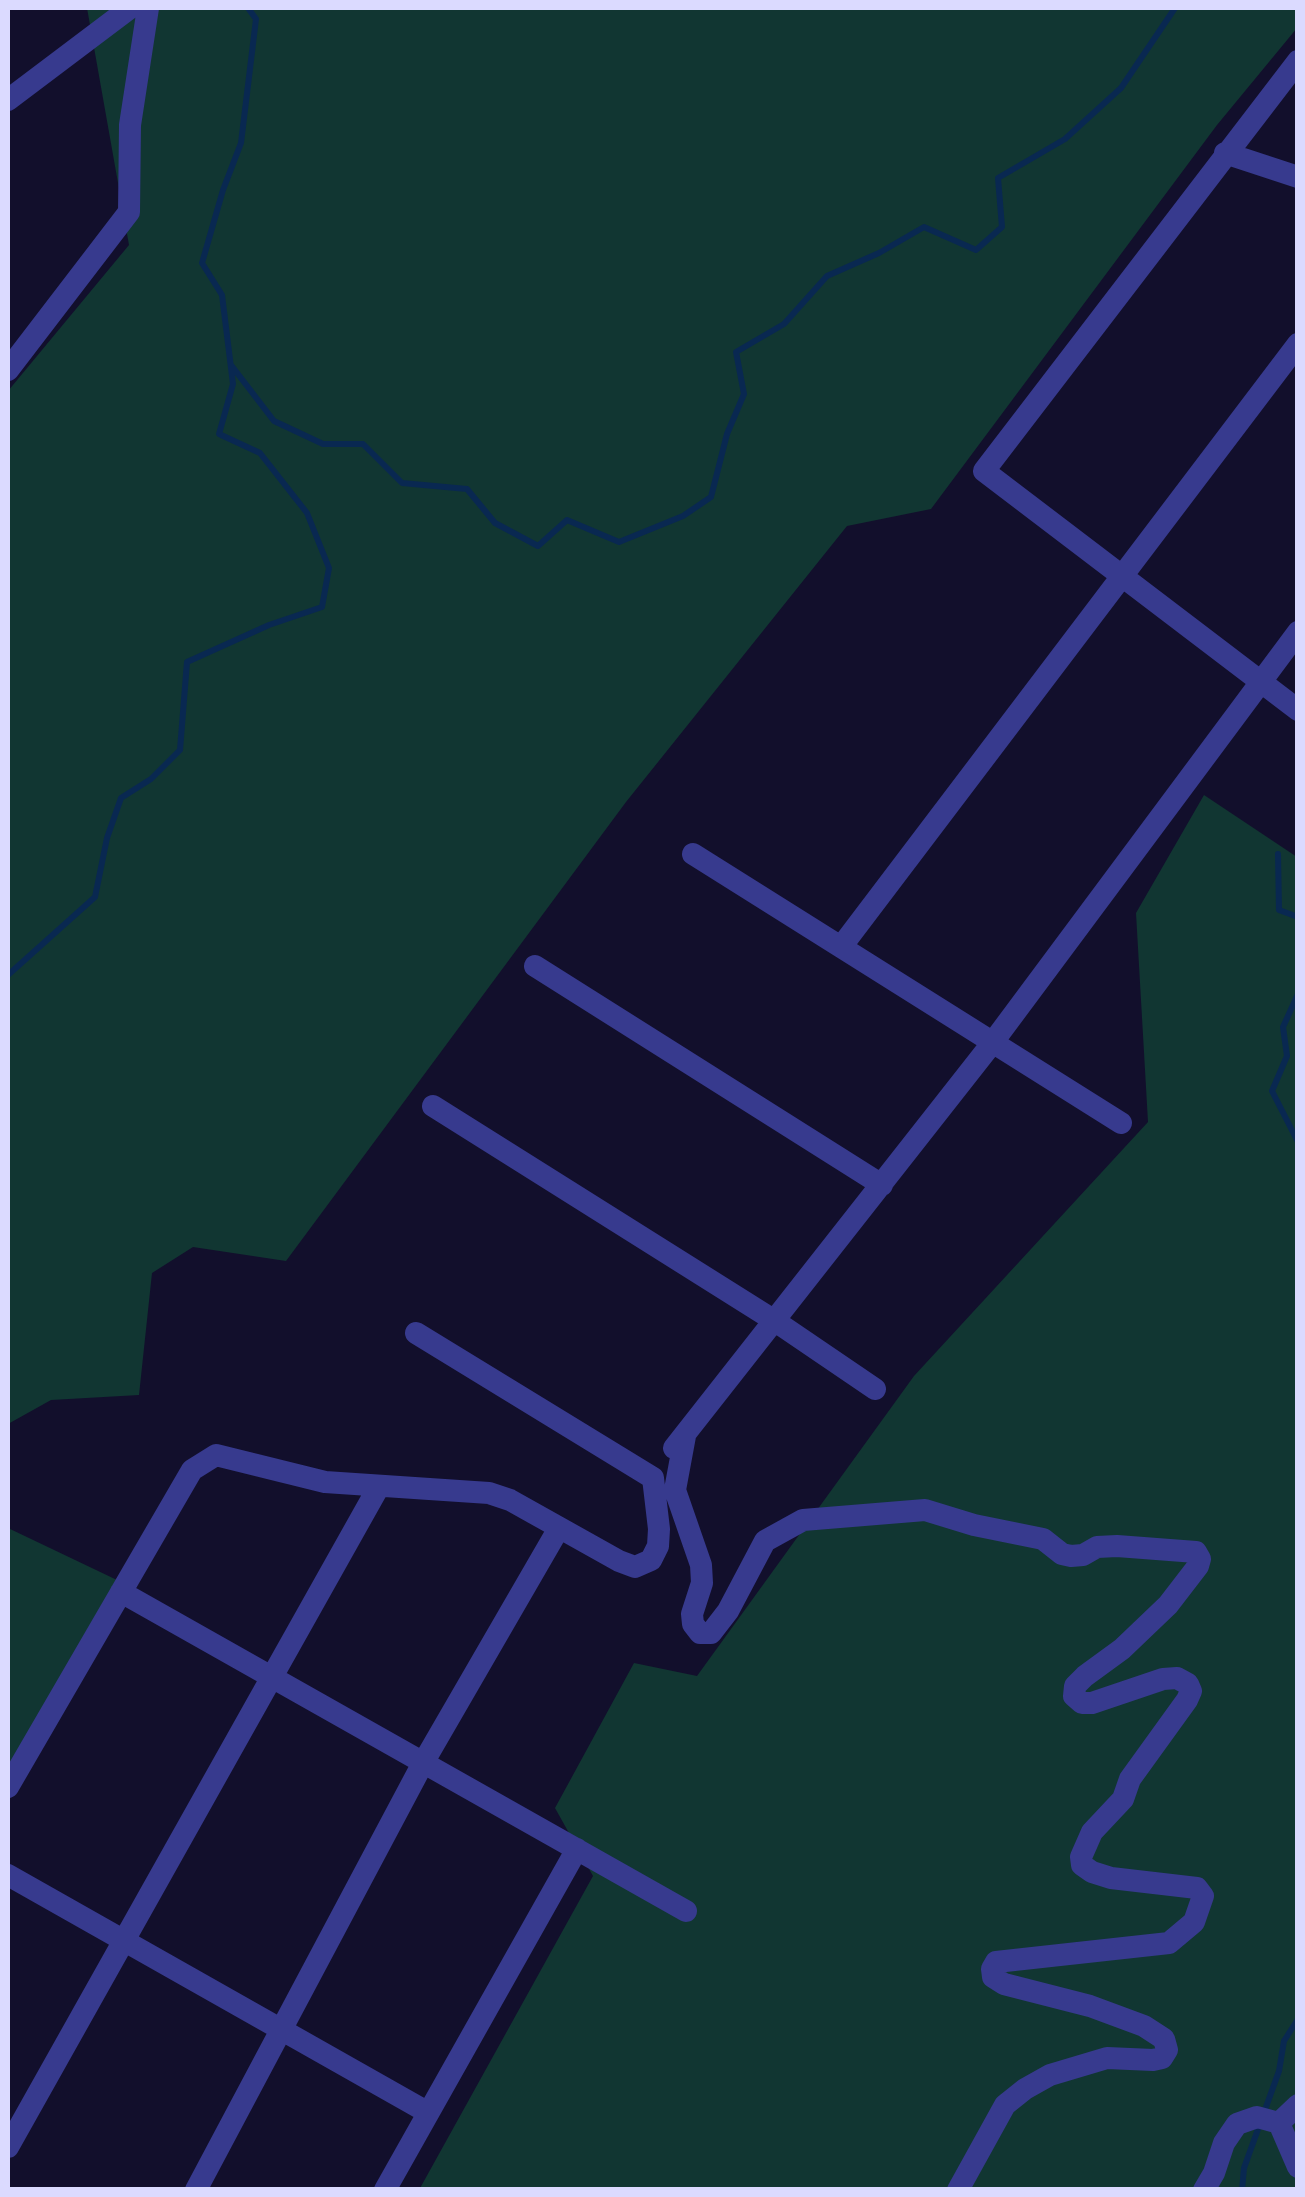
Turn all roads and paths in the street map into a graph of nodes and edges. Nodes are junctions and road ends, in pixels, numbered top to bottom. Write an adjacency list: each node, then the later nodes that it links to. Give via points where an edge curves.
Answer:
1 (130, 8): 4 (street)
2 (148, 8): 8 (street, via 130,125 129,212)
3 (1298, 61): 5 (street)
4 (8, 100)
5 (1225, 153): 6 (street); 9 (street, via 984,471)
6 (1298, 177)
7 (1298, 344): 9 (street)
8 (8, 370)
9 (1122, 576): 11 (street); 14 (street)
10 (1298, 632): 11 (street)
11 (1261, 681): 12 (street); 16 (street)
12 (1298, 710)
13 (693, 854): 14 (street)
14 (841, 948): 16 (street)
15 (534, 966): 19 (street)
16 (993, 1042): 18 (street); 19 (street)
17 (434, 1106): 20 (street)
18 (1120, 1122)
19 (882, 1185): 20 (street)
20 (775, 1321): 22 (street); 23 (street)
21 (416, 1332): 24 (street)
22 (875, 1389)
23 (684, 1436): 24 (street); 43 (street, via 675,1490 701,1565 692,1614 700,1633 711,1633 728,1611 766,1541 803,1520 925,1510 1043,1538 1071,1556 1116,1546 1196,1552 1200,1559 1168,1605 1085,1676 1074,1696 1092,1704 1163,1680 1188,1684 1187,1700 1080,1857 1092,1872 1111,1878 1197,1888 1203,1896 1194,1922 1169,1943 996,1962 992,1969 1004,1984 1144,2026 1167,2050 1153,2060 1107,2058 1025,2088 1006,2106)
24 (653, 1478): 26 (street, via 660,1529 651,1560 635,1568)
25 (378, 1488): 26 (street, via 488,1493); 27 (street, via 216,1455 192,1470); 28 (street)
26 (559, 1528): 29 (street)
27 (121, 1592): 28 (street); 30 (street)
28 (272, 1677): 29 (street); 34 (street)
29 (423, 1762): 31 (street); 35 (street)
30 (8, 1787)
31 (577, 1849): 33 (street); 37 (street)
32 (8, 1875): 34 (street)
33 (686, 1911)
34 (124, 1941): 35 (street); 39 (street)
35 (278, 2029): 37 (street); 41 (street)
36 (1298, 2105): 38 (street)
37 (427, 2112): 42 (street)
38 (1279, 2123): 40 (street); 44 (street, via 1258,2117 1237,2124)
39 (8, 2148)
40 (1298, 2167)
41 (196, 2190)
42 (385, 2190)
43 (958, 2190)
44 (1204, 2190)

